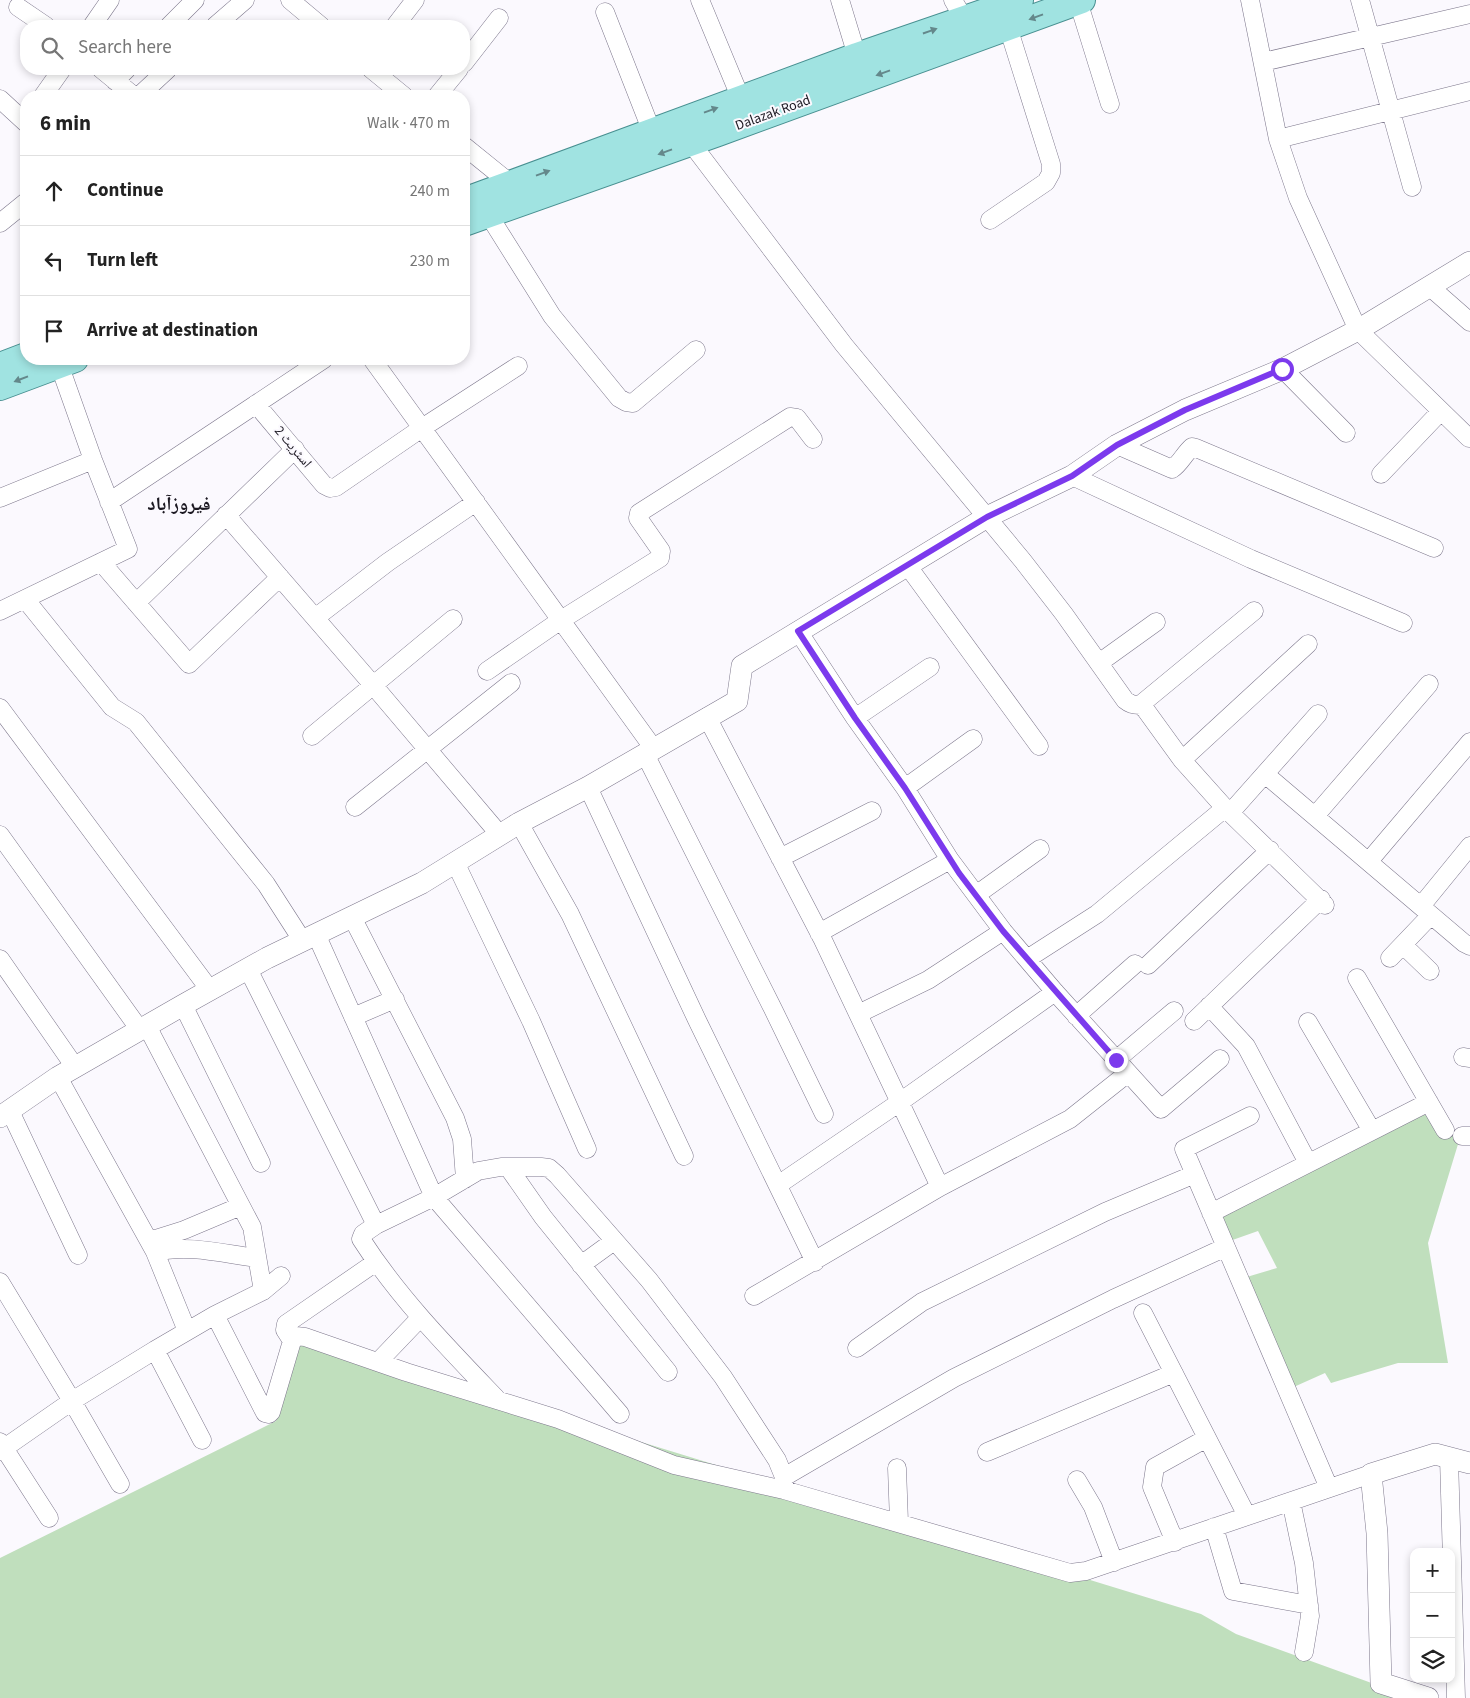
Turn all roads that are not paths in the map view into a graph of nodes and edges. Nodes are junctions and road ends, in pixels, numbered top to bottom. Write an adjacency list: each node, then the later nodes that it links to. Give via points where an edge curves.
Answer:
1 (110, 0): 19 (street)
2 (195, 0): 20 (street)
3 (245, 0): 21 (street)
4 (290, 0): 12 (street)
5 (415, 0): 23 (street)
6 (700, 0): 41 (street)
7 (840, 0): 27 (street)
8 (1019, 0): 14 (main road, Dalazak Road)
9 (1250, 0): 28 (street)
10 (1360, 0): 25 (street)
11 (1080, 1): 24 (main road, Dalazak Road, one-way to 24); 42 (street)
12 (308, 6): 22 (street)
13 (18, 7): 18 (street)
14 (958, 10): 27 (main road, Dalazak Road, one-way to 14)
15 (606, 12): 45 (street)
16 (1470, 14): 25 (street)
17 (499, 18): 26 (street)
18 (37, 20)
19 (96, 20)
20 (175, 20)
21 (222, 20)
22 (317, 20)
23 (400, 20)
24 (1008, 27): 47 (main road, Dalazak Road, one-way to 47); 54 (street, via 1051,164 1046,182)
25 (1371, 37): 28 (street); 43 (street)
26 (470, 55)
27 (857, 56): 41 (main road, Dalazak Road)
28 (1263, 62): 46 (street)
29 (58, 75): 34 (street)
30 (121, 75): 35 (street)
31 (162, 75): 36 (street)
32 (378, 75): 37 (street)
33 (454, 75): 38 (street)
34 (47, 90)
35 (130, 90)
36 (145, 90)
37 (397, 90)
38 (442, 90)
39 (1470, 91): 43 (street)
40 (0, 99): 44 (street)
41 (741, 99): 45 (main road, Dalazak Road, one-way to 41)
42 (1110, 104)
43 (1390, 111): 46 (street); 50 (street)
44 (20, 117)
45 (652, 132): 49 (main road, Dalazak Road, one-way to 45)
46 (1278, 139): 60 (street, via 1298,198)
47 (691, 142): 53 (main road, Dalazak Road, one-way to 53); 86 (street, via 844,346)
48 (470, 151): 49 (street)
49 (511, 184): 51 (main road, Dalazak Road)
50 (1412, 187)
51 (470, 199)
52 (20, 207): 56 (street)
53 (488, 214): 55 (main road, Dalazak Road); 61 (street, via 552,316 619,398 633,403)
54 (990, 220)
55 (470, 221)
56 (0, 223)
57 (1470, 262): 58 (street)
58 (1429, 286): 59 (street); 60 (street)
59 (1470, 322)
60 (1358, 330): 69 (street); 72 (street)
61 (696, 350)
62 (20, 358): 67 (main road)
63 (57, 365): 70 (main road, one-way to 70)
64 (68, 365): 79 (street)
65 (315, 365): 71 (street)
66 (376, 365): 73 (street)
67 (0, 366)
68 (518, 366): 73 (street)
69 (1282, 369): 74 (street); 77 (street, via 1185,410)
70 (0, 387)
71 (256, 404): 78 (street, اسٹریٹ 2); 83 (street)
72 (1441, 411): 75 (street); 80 (street)
73 (422, 428): 78 (street, اسٹریٹ 2, via 330,488); 84 (street)
74 (1346, 433)
75 (1469, 438)
76 (814, 439): 97 (street, via 797,418 790,417 639,513 638,518 661,551 660,558)
77 (1117, 445): 81 (street); 87 (street, via 1172,469 1188,450 1196,448)
78 (295, 449): 85 (street)
79 (93, 460): 82 (street); 83 (street)
80 (1381, 474)
81 (1072, 476): 86 (street); 99 (street, via 1251,559)
82 (0, 498)
83 (110, 502): 88 (street, via 128,549)
84 (476, 502): 95 (street, via 388,562); 97 (street)
85 (226, 515): 90 (street); 92 (street)
86 (987, 517): 89 (street); 102 (street)
87 (1434, 548)
88 (102, 562): 91 (street); 92 (street)
89 (907, 565): 100 (street); 116 (street)
90 (280, 577): 92 (street, via 189,664); 95 (street)
91 (26, 599): 94 (street); 142 (street, via 112,707 136,722)
92 (136, 603)
93 (1254, 610): 108 (street)
94 (0, 611)
95 (315, 618): 107 (street)
96 (453, 619): 107 (street)
97 (561, 620): 104 (street); 118 (street)
98 (1156, 622): 102 (street)
99 (1403, 623)
100 (798, 631): 111 (street, via 742,666 737,701); 112 (street)
101 (1308, 644): 119 (street)
102 (1099, 663): 108 (street, via 1125,700)
103 (930, 667): 112 (street)
104 (486, 670)
105 (511, 683): 117 (street)
106 (1429, 684): 126 (street)
107 (373, 685): 113 (street); 117 (street)
108 (1140, 705): 119 (street)
109 (0, 708): 151 (street)
110 (1318, 714): 120 (street)
111 (707, 717): 118 (street); 133 (street)
112 (855, 718): 122 (street)
113 (312, 736)
114 (973, 738): 122 (street)
115 (1470, 742): 135 (street)
116 (1039, 746)
117 (427, 749): 123 (street); 129 (street)
118 (649, 752): 121 (street); 170 (street)
119 (1182, 760): 124 (street)
120 (1265, 774): 124 (street); 126 (street)
121 (588, 787): 127 (street); 181 (street)
122 (905, 788): 134 (street)
123 (355, 806)
124 (1228, 810): 132 (street); 147 (street, via 1097,914)
125 (872, 811): 133 (street)
126 (1315, 816): 135 (street)
127 (519, 823): 129 (street); 175 (street, via 570,914)
128 (0, 835): 162 (street)
129 (500, 835): 136 (street)
130 (1470, 846): 138 (street)
131 (1040, 849): 137 (street)
132 (1270, 850): 155 (street, via 1323,902); 158 (street, via 1141,964)
133 (780, 858): 141 (street)
134 (950, 860): 137 (street); 141 (street)
135 (1369, 861): 138 (street)
136 (455, 862): 139 (street); 174 (street)
137 (976, 895): 140 (street)
138 (1426, 910): 143 (street); 144 (street)
139 (352, 917): 142 (street); 153 (street)
140 (1003, 931): 147 (street); 157 (street, via 928,980)
141 (819, 933): 157 (street)
142 (309, 937): 148 (street); 159 (street)
143 (1403, 945): 145 (street); 149 (street)
144 (1470, 946)
145 (1390, 958)
146 (0, 959): 165 (street)
147 (1027, 959): 152 (street)
148 (248, 969): 151 (street); 186 (street)
149 (1430, 971)
150 (1357, 978): 168 (street)
151 (210, 990): 154 (street)
152 (1055, 992): 158 (street); 167 (street)
153 (395, 999): 159 (street); 180 (street, via 455,1118 462,1139)
154 (183, 1005): 162 (street); 176 (street)
155 (1209, 1006): 160 (street); 177 (street, via 1246,1046)
156 (1174, 1011): 164 (street)
157 (858, 1014): 167 (street)
158 (1076, 1016): 164 (street)
159 (353, 1017): 183 (street)
160 (1194, 1020)
161 (1308, 1022): 173 (street)
162 (143, 1028): 165 (street); 184 (street)
163 (1220, 1059): 166 (street, via 1161,1109)
164 (1116, 1060): 166 (street)
165 (66, 1072): 169 (street); 188 (street)
166 (1128, 1073): 182 (street, via 1070,1119)
167 (900, 1102): 181 (street); 182 (street)
168 (1429, 1102): 172 (street); 173 (street)
169 (5, 1114): 190 (street)
170 (824, 1114)
171 (1250, 1116): 179 (street, via 1184,1149)
172 (1444, 1130)
173 (1372, 1131): 177 (street)
174 (588, 1149)
175 (684, 1156)
176 (261, 1163)
177 (1308, 1163): 185 (street)
178 (508, 1167): 180 (street, via 478,1171); 187 (street, via 550,1168); 194 (street)
179 (1195, 1174): 185 (street); 204 (street, via 1105,1212 922,1302)
180 (465, 1179): 183 (street)
181 (778, 1185): 193 (street)
182 (940, 1187): 193 (street)
183 (434, 1197): 186 (street); 211 (street)
184 (241, 1206): 188 (street); 191 (street, via 252,1227)
185 (1211, 1213): 189 (street)
186 (376, 1225): 192 (street, via 361,1239)
187 (614, 1241): 194 (street); 221 (street, via 649,1280 723,1377 777,1460)
188 (152, 1246): 191 (street); 202 (street)
189 (1226, 1247): 221 (street, via 954,1378); 223 (street)
190 (78, 1255)
191 (257, 1258): 197 (street)
192 (376, 1262): 201 (street); 203 (street, via 286,1324 285,1330)
193 (815, 1262): 198 (street)
194 (581, 1264): 207 (street)
195 (281, 1276): 197 (street)
196 (0, 1282): 210 (street)
197 (262, 1291): 200 (street)
198 (754, 1296)
199 (1143, 1313): 208 (street)
200 (215, 1315): 202 (street); 203 (street, via 265,1413 271,1412)
201 (420, 1318): 206 (street); 209 (street)
202 (187, 1332): 205 (street)
203 (292, 1341): 206 (street, via 296,1336 305,1337)
204 (857, 1348)
205 (155, 1350): 210 (street); 213 (street)
206 (378, 1362): 209 (street)
207 (668, 1372)
208 (1174, 1373): 212 (street); 215 (street)
209 (498, 1400): 221 (street, via 558,1419 674,1465)
210 (72, 1401): 214 (street); 222 (street)
211 (620, 1414)
212 (1207, 1438): 225 (street); 229 (street, via 1155,1467 1152,1487)
213 (202, 1440)
214 (1, 1447): 226 (street)
215 (988, 1452)
216 (1448, 1458): 217 (street); 219 (street, via 1435,1454); 234 (street)
217 (1470, 1463)
218 (897, 1468): 227 (street)
219 (1371, 1474): 223 (street); 233 (street, via 1377,1533 1380,1683)
220 (1077, 1480): 230 (street, via 1093,1506)
221 (784, 1483): 227 (street)
222 (120, 1484)
223 (1329, 1488): 224 (street)
224 (1291, 1501): 225 (street); 231 (street)
225 (1247, 1516): 228 (street)
226 (49, 1518)
227 (899, 1522): 230 (street, via 1070,1573)
228 (1214, 1527): 229 (street); 231 (street, via 1233,1591)
229 (1175, 1542): 230 (street)
230 (1114, 1562)
231 (1309, 1605): 232 (street)
232 (1304, 1652)
233 (1428, 1698)
234 (1456, 1698)

